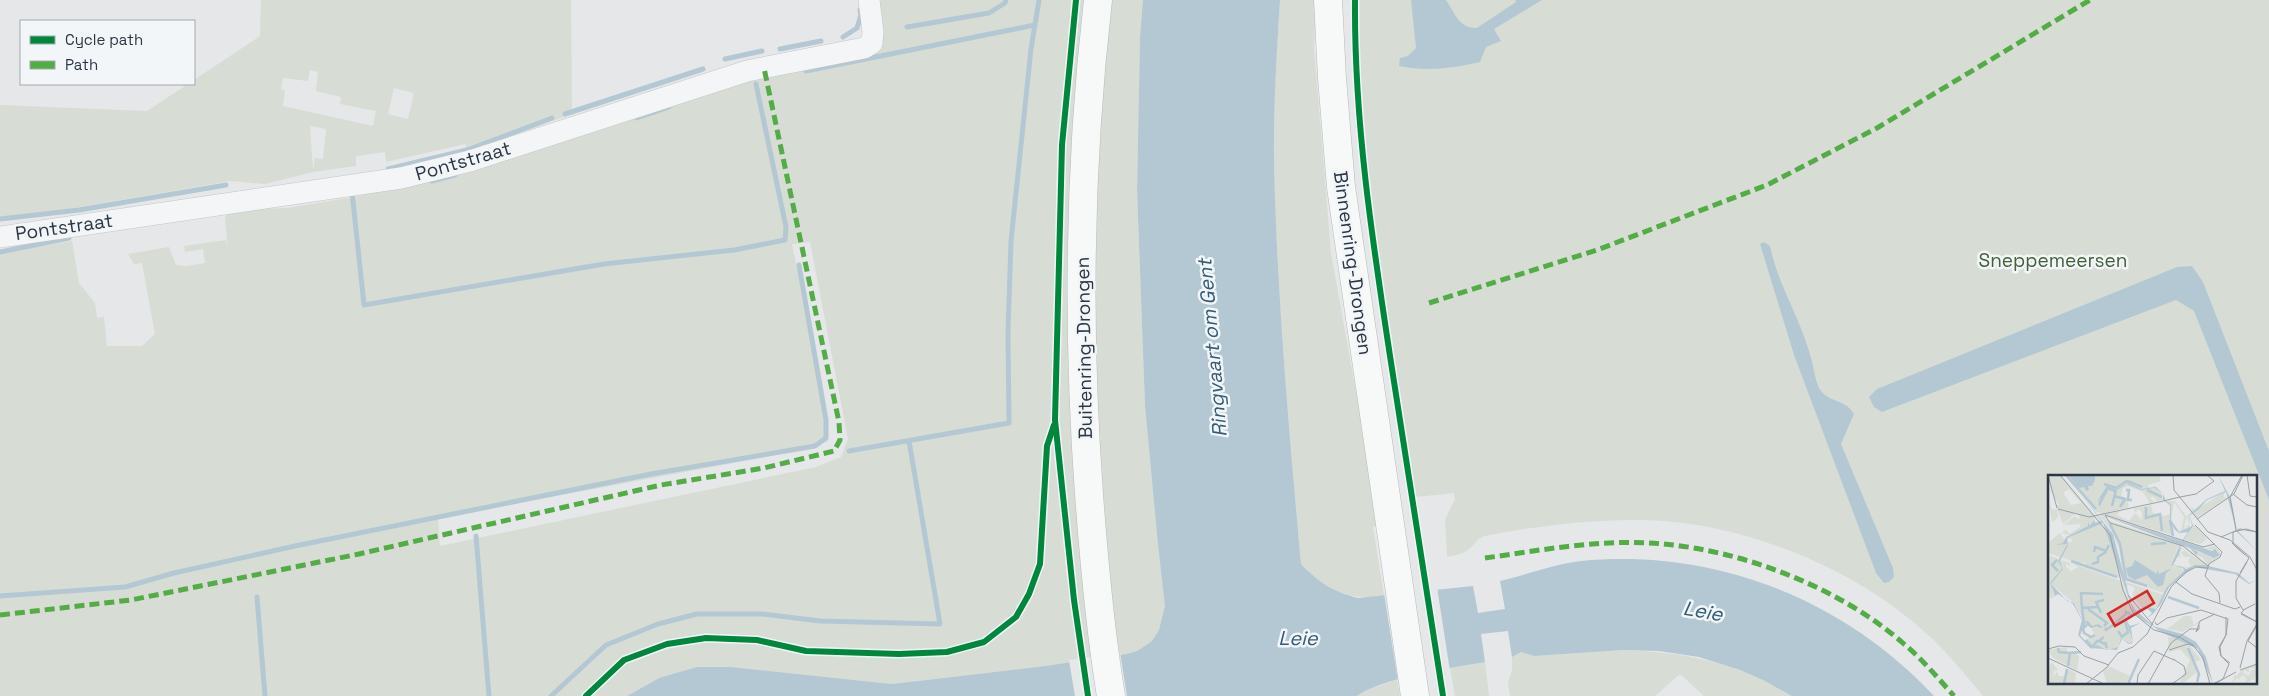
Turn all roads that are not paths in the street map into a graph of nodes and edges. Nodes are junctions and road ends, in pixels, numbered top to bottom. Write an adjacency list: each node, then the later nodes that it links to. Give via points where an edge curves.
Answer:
1 (869, 0): 4 (street, Pontstraat, via 872,42 864,48 747,72 470,161 401,178)
2 (1098, 0): 5 (highway, Buitenring-Drongen, via 1084,156 1081,281 1083,409 1096,597)
3 (1328, 0): 6 (highway, Binnenring-Drongen, via 1341,187)
4 (0, 236)
5 (1111, 696)
6 (1415, 696)

